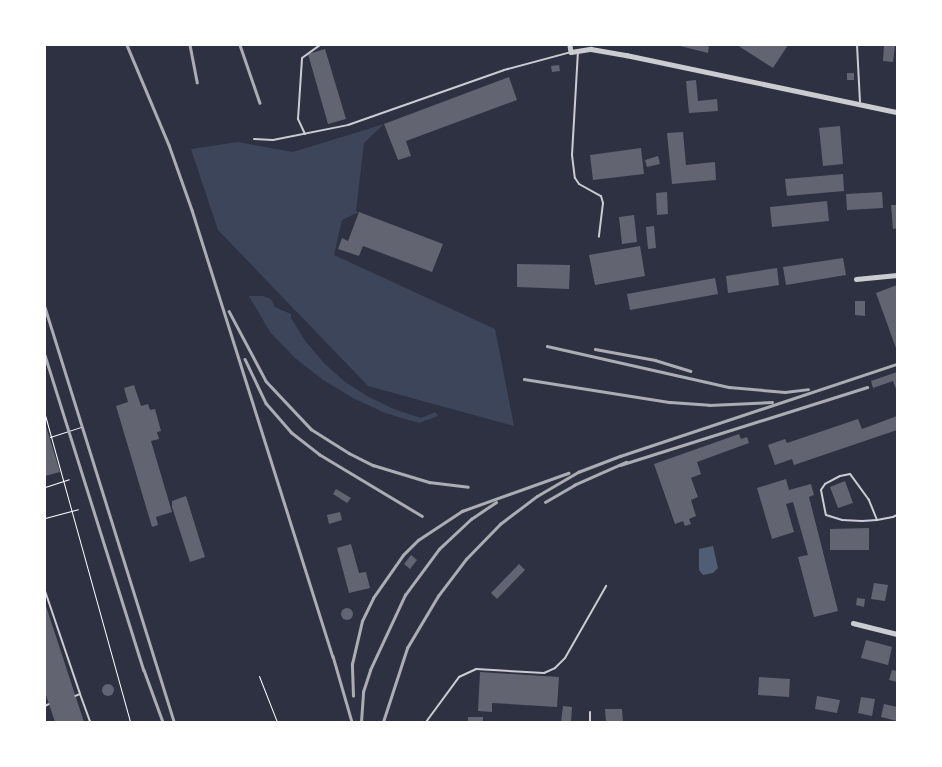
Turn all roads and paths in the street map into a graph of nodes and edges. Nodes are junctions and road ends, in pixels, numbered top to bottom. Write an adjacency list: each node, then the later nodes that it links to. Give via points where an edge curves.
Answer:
1 (320, 45): 8 (lane, via 302,58 298,119)
2 (570, 45): 5 (street)
3 (857, 45): 6 (lane)
4 (578, 51): 5 (street); 6 (street, via 591,49 626,55); 10 (lane, via 572,156 579,184 601,196)
5 (571, 52): 8 (lane, via 504,70 348,125)
6 (860, 104): 7 (street)
7 (897, 112)
8 (304, 134): 9 (lane, via 273,140)
9 (254, 138)
10 (599, 237)
11 (897, 275): 12 (street)
12 (856, 279)
13 (45, 415): 15 (path)
14 (80, 427): 15 (path)
15 (51, 437): 17 (path)
16 (69, 479): 17 (path)
17 (64, 481): 18 (path); 20 (path)
18 (45, 487)
19 (78, 509): 20 (path)
20 (72, 511): 22 (path); 36 (path)
21 (897, 515): 23 (lane)
22 (45, 518): 24 (path)
23 (877, 520): 23 (lane, via 842,520 826,515 821,490 825,484 850,474 869,500)
24 (45, 525)
25 (606, 586): 38 (lane, via 565,658 555,668 544,673 476,669 459,677)
26 (45, 591): 30 (lane)
27 (853, 623): 28 (street)
28 (897, 634)
29 (259, 676): 37 (path)
30 (80, 694): 31 (lane); 35 (lane)
31 (75, 696)
32 (49, 704): 33 (lane)
33 (45, 706)
34 (590, 712): 39 (lane)
35 (90, 722)
36 (130, 722)
37 (277, 722)
38 (426, 722)
39 (590, 722)

